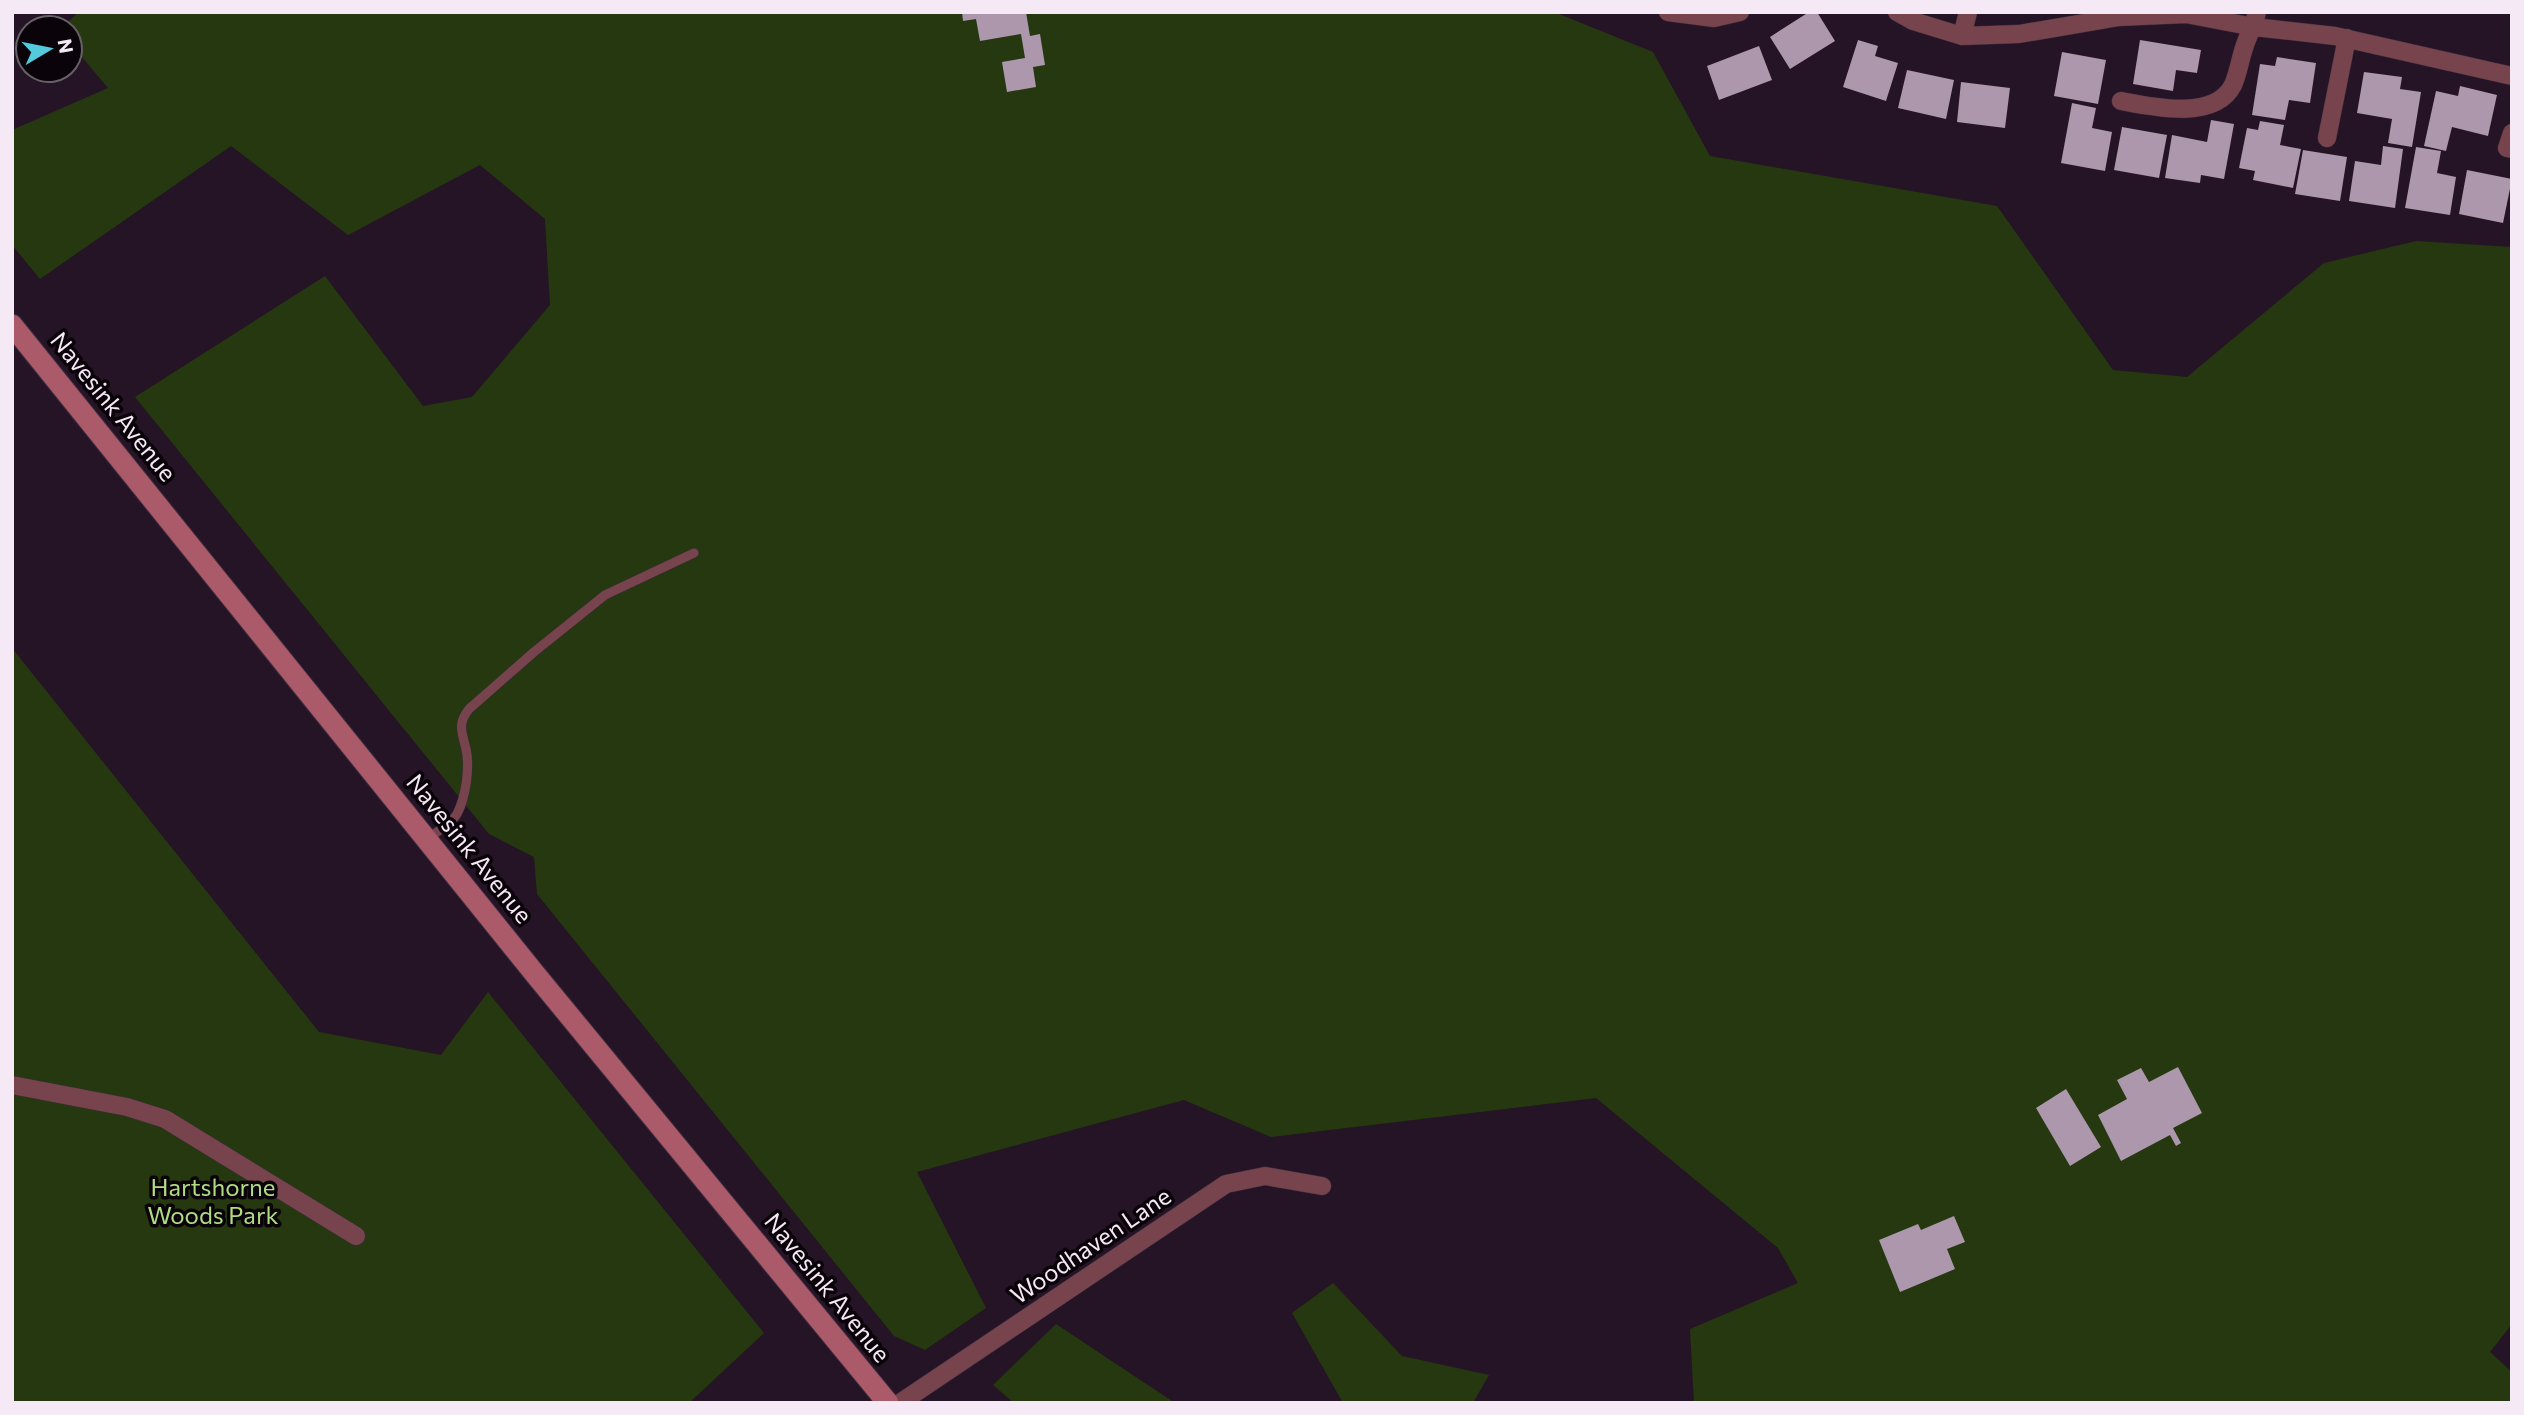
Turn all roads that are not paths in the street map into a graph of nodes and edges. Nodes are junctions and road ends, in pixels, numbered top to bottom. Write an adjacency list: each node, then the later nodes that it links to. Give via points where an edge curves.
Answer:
1 (1668, 12): 2 (street, via 1714,18)
2 (1740, 12)
3 (1898, 12): 6 (street)
4 (1968, 12): 6 (street)
5 (2255, 20): 6 (street, via 2186,14 2119,17 2019,34); 7 (street); 9 (street, via 2232,85 2222,99 2186,108)
6 (1962, 36)
7 (2347, 38): 8 (street); 11 (street)
8 (2512, 76)
9 (2121, 101)
10 (2512, 133): 12 (street, via 2507,148)
11 (2328, 138)
12 (2512, 149)
13 (12, 325): 15 (main road, Navesink Avenue)
14 (694, 553): 15 (lane, via 605,595 469,709 460,720 467,751 457,815)
15 (428, 838): 19 (main road, Navesink Avenue)
16 (12, 1085): 18 (street, via 166,1119)
17 (1322, 1186): 20 (street, Woodhaven Lane, via 1265,1176 1226,1184)
18 (356, 1236)
19 (887, 1403)
20 (900, 1403)

